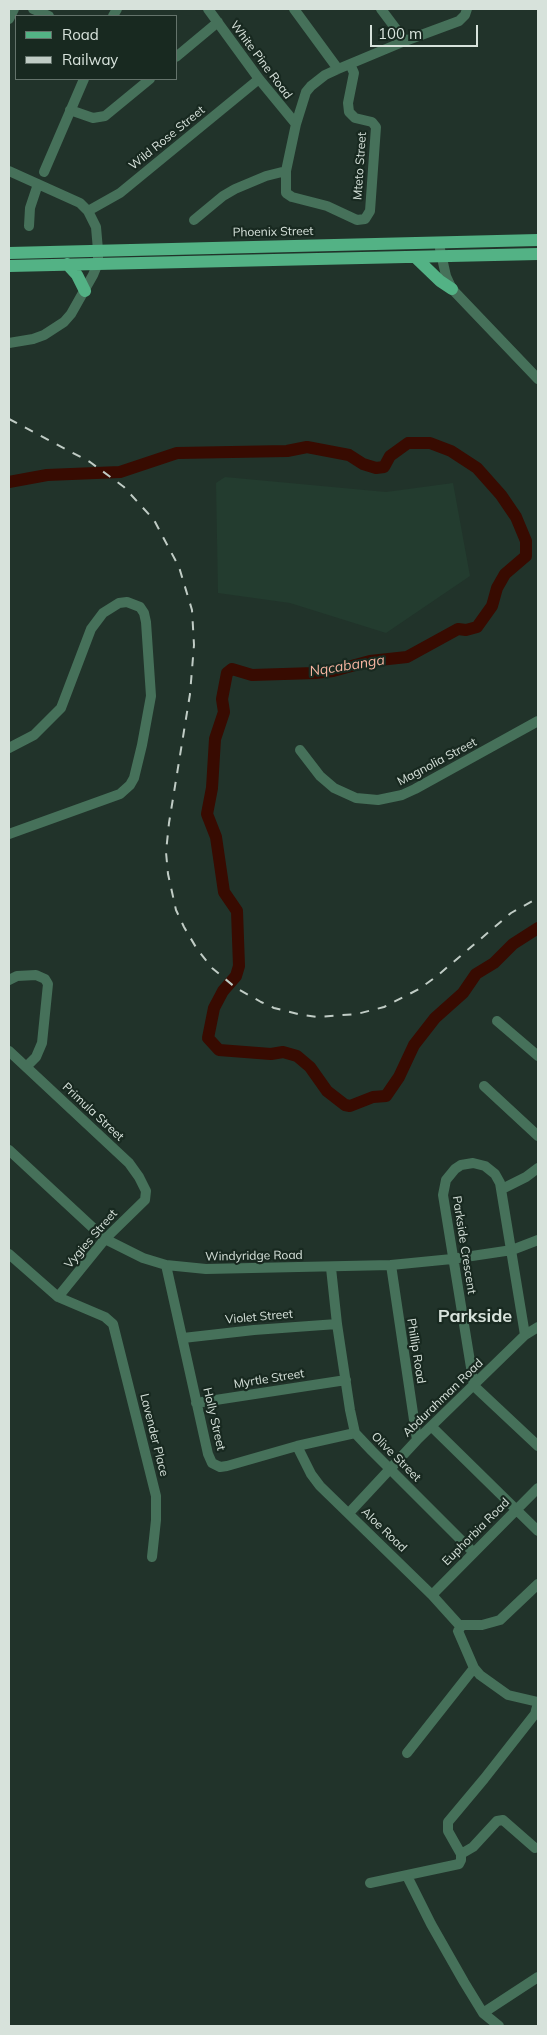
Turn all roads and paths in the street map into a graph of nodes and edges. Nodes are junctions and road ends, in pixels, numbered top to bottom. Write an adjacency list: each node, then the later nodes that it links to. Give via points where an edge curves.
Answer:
1 (14, 9): 8 (street)
2 (33, 9): 7 (street)
3 (208, 9): 9 (street, White Pine Road)
4 (294, 9): 13 (street)
5 (381, 9): 10 (street)
6 (466, 12): 10 (street, via 459,21)
7 (47, 15)
8 (9, 19)
9 (218, 22): 11 (street); 14 (street, White Pine Road)
10 (405, 41): 12 (street)
11 (178, 55)
12 (350, 64): 13 (street); 20 (street, Mteto Street, via 354,73 349,112 355,118 376,126 370,211 365,219 357,220 327,206 288,195)
13 (338, 68): 18 (street, via 306,92)
14 (259, 79): 18 (street, White Pine Road); 23 (street, Wild Rose Street, via 120,193)
15 (84, 80): 17 (street)
16 (149, 80): 17 (street, via 104,116 93,118)
17 (70, 110): 21 (street)
18 (296, 124): 20 (street)
19 (9, 171): 22 (street)
20 (286, 171): 24 (street, via 235,189)
21 (44, 172)
22 (38, 184): 23 (street, via 72,198); 25 (street, via 30,208)
23 (88, 210): 30 (street, via 96,227)
24 (194, 220)
25 (29, 226)
26 (538, 240): 27 (main road, Phoenix Street)
27 (438, 242): 30 (main road, Phoenix Street); 31 (street)
28 (9, 253): 30 (main road, Phoenix Street)
29 (538, 254): 31 (main road, Phoenix Street)
30 (98, 256): 32 (main road, Phoenix Street); 33 (main road, Phoenix Street); 36 (street)
31 (442, 256): 32 (main road, Phoenix Street); 35 (street)
32 (415, 257): 35 (main road)
33 (67, 264): 34 (main road, Phoenix Street); 36 (main road)
34 (9, 266)
35 (452, 289): 38 (street)
36 (85, 291): 37 (street, via 71,314 55,329 33,339)
37 (9, 343)
38 (538, 379)
39 (538, 721): 41 (street, Magnolia Street, via 402,795 378,800 356,798 334,788)
40 (9, 748): 42 (street, via 34,735 61,708 91,629 103,612 126,602 140,607 146,622 151,696 148,721 130,785 120,794)
41 (300, 750)
42 (9, 834)
43 (9, 980): 47 (street, via 36,975 48,984 42,1044 36,1057)
44 (498, 1021): 46 (street)
45 (9, 1050): 47 (street, Primula Street)
46 (538, 1056)
47 (26, 1066): 53 (street, Primula Street, via 129,1162 146,1191)
48 (484, 1086): 49 (street)
49 (538, 1136)
50 (9, 1150): 54 (street, Windyridge Road)
51 (538, 1168): 52 (street)
52 (502, 1190): 56 (street, Parkside Crescent); 58 (street, Parkside Crescent, via 495,1174 480,1164 461,1165 450,1174 443,1186 443,1195)
53 (145, 1200): 54 (street, Vygies Street)
54 (105, 1239): 59 (street, Windyridge Road, via 143,1258); 62 (street, Vygies Street)
55 (538, 1240): 56 (street, Windyridge Road)
56 (512, 1250): 58 (street, Windyridge Road); 65 (street, Parkside Crescent)
57 (9, 1254): 62 (street)
58 (452, 1259): 60 (street, Windyridge Road); 68 (street, Parkside Crescent)
59 (166, 1265): 61 (street, Windyridge Road, via 206,1269); 66 (street, Holly Street)
60 (390, 1265): 61 (street, Windyridge Road); 72 (street, Phillip Road)
61 (331, 1268): 63 (street, Olive Street)
62 (58, 1297): 81 (street, Lavender Place, via 110,1320 156,1496)
63 (337, 1324): 66 (street, Violet Street); 67 (street, Olive Street)
64 (538, 1327): 65 (street, Abdurahman Road)
65 (525, 1335): 68 (street, Abdurahman Road)
66 (184, 1338): 69 (street, Holly Street)
67 (346, 1380): 69 (street, Myrtle Street); 71 (street, Olive Street)
68 (474, 1386): 70 (street, Abdurahman Road); 74 (street)
69 (196, 1403): 73 (street, Holly Street, via 208,1454 216,1466 227,1466)
70 (432, 1427): 72 (street, Abdurahman Road); 77 (street)
71 (355, 1433): 73 (street, Holly Street); 75 (street, Olive Street)
72 (417, 1440): 75 (street, Abdurahman Road)
73 (297, 1446): 78 (street, Aloe Road, via 320,1486)
74 (538, 1446)
75 (390, 1469): 78 (street, Abdurahman Road); 80 (street, Olive Street)
76 (538, 1488): 77 (street, Euphorbia Road)
77 (516, 1510): 79 (street); 80 (street, Euphorbia Road)
78 (348, 1513): 83 (street, Aloe Road)
79 (538, 1532)
80 (473, 1552): 83 (street, Euphorbia Road)
81 (152, 1558)
82 (538, 1584): 84 (street, via 500,1620)
83 (432, 1595): 84 (street, Aloe Road)
84 (459, 1629): 85 (street, Aloe Road)
85 (474, 1668): 86 (street, via 504,1693); 87 (street)
86 (538, 1702): 89 (street, via 534,1714 448,1822 448,1831)
87 (407, 1753)
88 (535, 1848): 89 (street, via 503,1820 497,1821 473,1847)
89 (461, 1854): 90 (street, via 459,1864)
90 (407, 1876): 91 (street); 93 (street)
91 (370, 1883)
92 (538, 1977): 93 (street)
93 (483, 2013): 94 (street)
94 (499, 2026)

